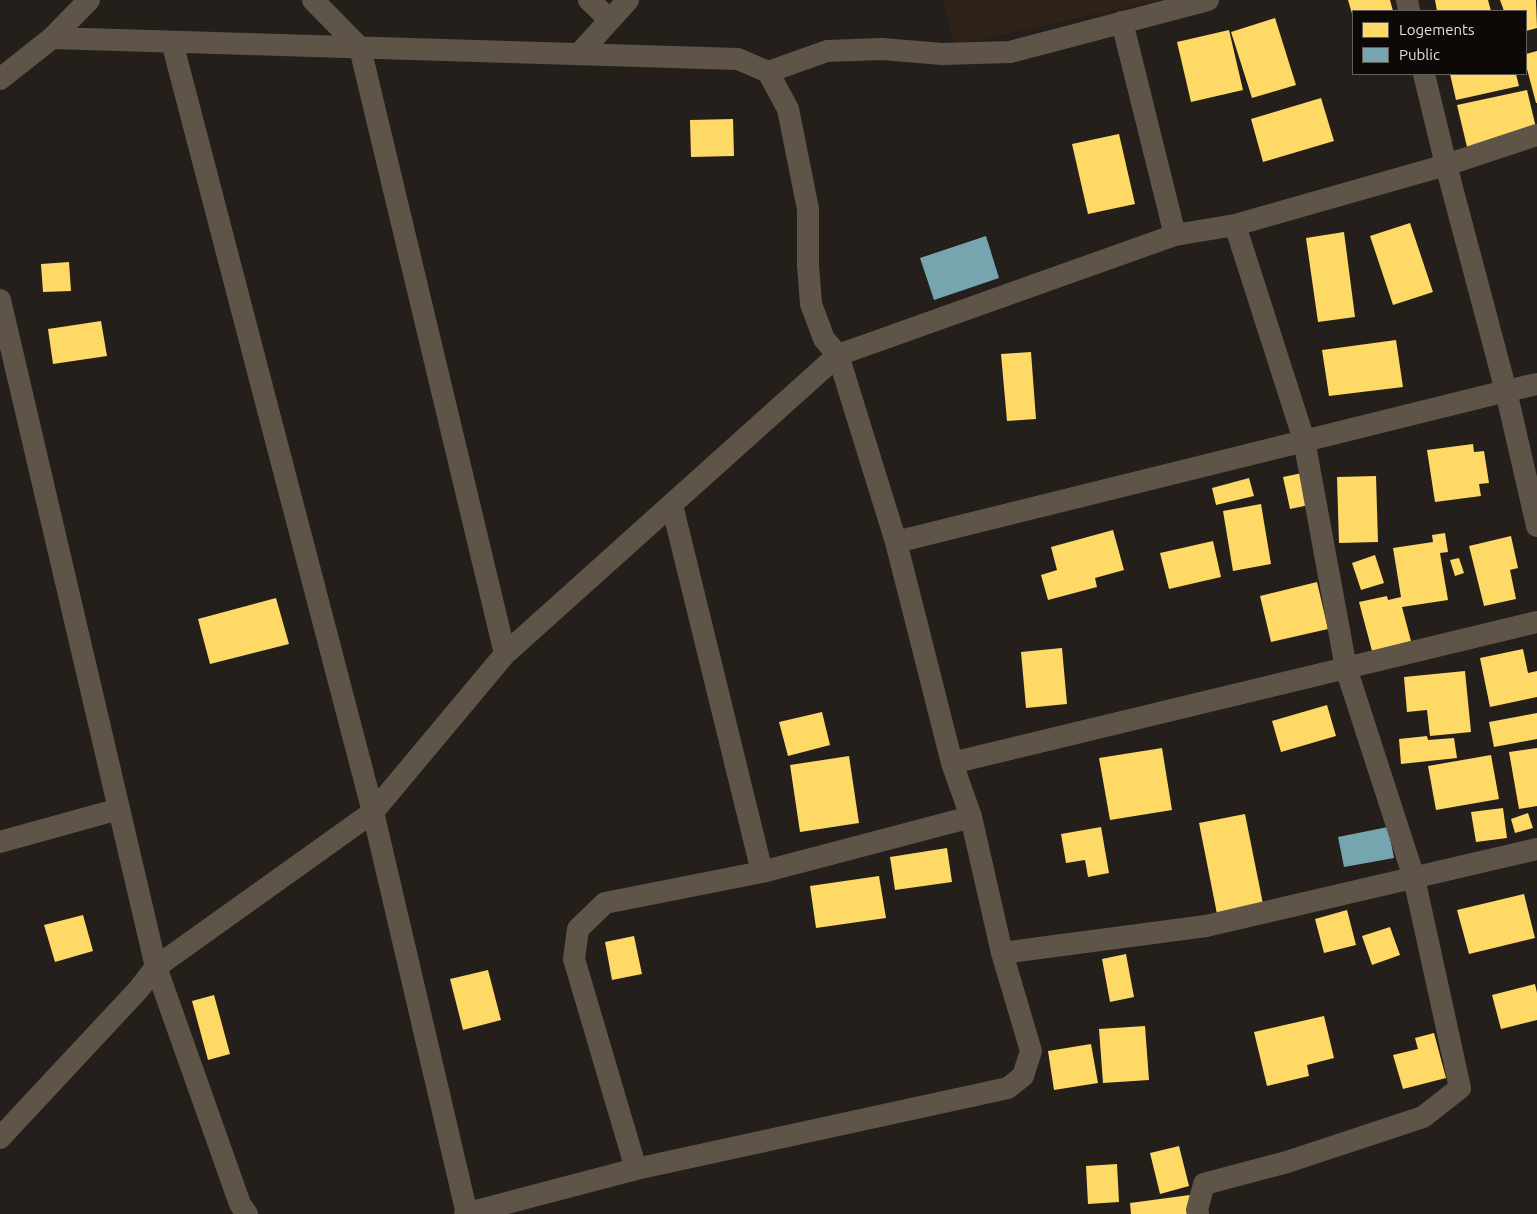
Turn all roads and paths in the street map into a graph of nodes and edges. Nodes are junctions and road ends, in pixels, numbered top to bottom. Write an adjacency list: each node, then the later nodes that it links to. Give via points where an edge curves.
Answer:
1 (89, 0): 8 (street)
2 (313, 0): 10 (street)
3 (589, 0): 6 (street)
4 (628, 0): 6 (street)
5 (1208, 0): 7 (street)
6 (610, 20): 11 (street)
7 (1122, 22): 12 (street, via 1010,52 942,54 827,50); 18 (street)
8 (52, 38): 9 (street); 14 (street)
9 (172, 42): 10 (street); 33 (street)
10 (360, 48): 11 (street); 29 (street)
11 (579, 54): 12 (street, via 738,59)
12 (768, 72): 21 (street, via 788,109 808,209 811,304 824,339)
13 (1424, 75): 16 (street)
14 (0, 79)
15 (1537, 136): 16 (street)
16 (1446, 166): 17 (street); 23 (street)
17 (1235, 225): 18 (street); 24 (street)
18 (1175, 236): 21 (street)
19 (0, 300): 20 (street)
20 (6, 352): 32 (street)
21 (838, 355): 25 (street); 27 (street)
22 (1537, 384): 23 (street)
23 (1506, 390): 24 (street); 26 (street)
24 (1304, 440): 27 (street); 30 (street)
25 (672, 505): 29 (street); 37 (street)
26 (1537, 526)
27 (896, 542): 31 (street)
28 (1537, 622): 30 (street)
29 (505, 654): 33 (street)
30 (1346, 668): 31 (street); 38 (street)
31 (952, 763): 34 (street)
32 (119, 809): 35 (street); 40 (street)
33 (373, 812): 40 (street); 44 (street)
34 (971, 817): 37 (street); 39 (street)
35 (0, 842)
36 (1537, 849): 38 (street)
37 (762, 872): 42 (street, via 605,902 578,929 574,958)
38 (1414, 878): 39 (street, via 1206,926); 45 (street, via 1460,1088 1423,1117 1287,1162 1204,1184)
39 (1002, 953): 42 (street, via 1031,1051 1023,1076 1008,1088)
40 (156, 967): 41 (street); 43 (street, via 240,1204)
41 (0, 1138)
42 (636, 1169): 44 (street)
43 (247, 1214)
44 (466, 1214)
45 (1198, 1214)

